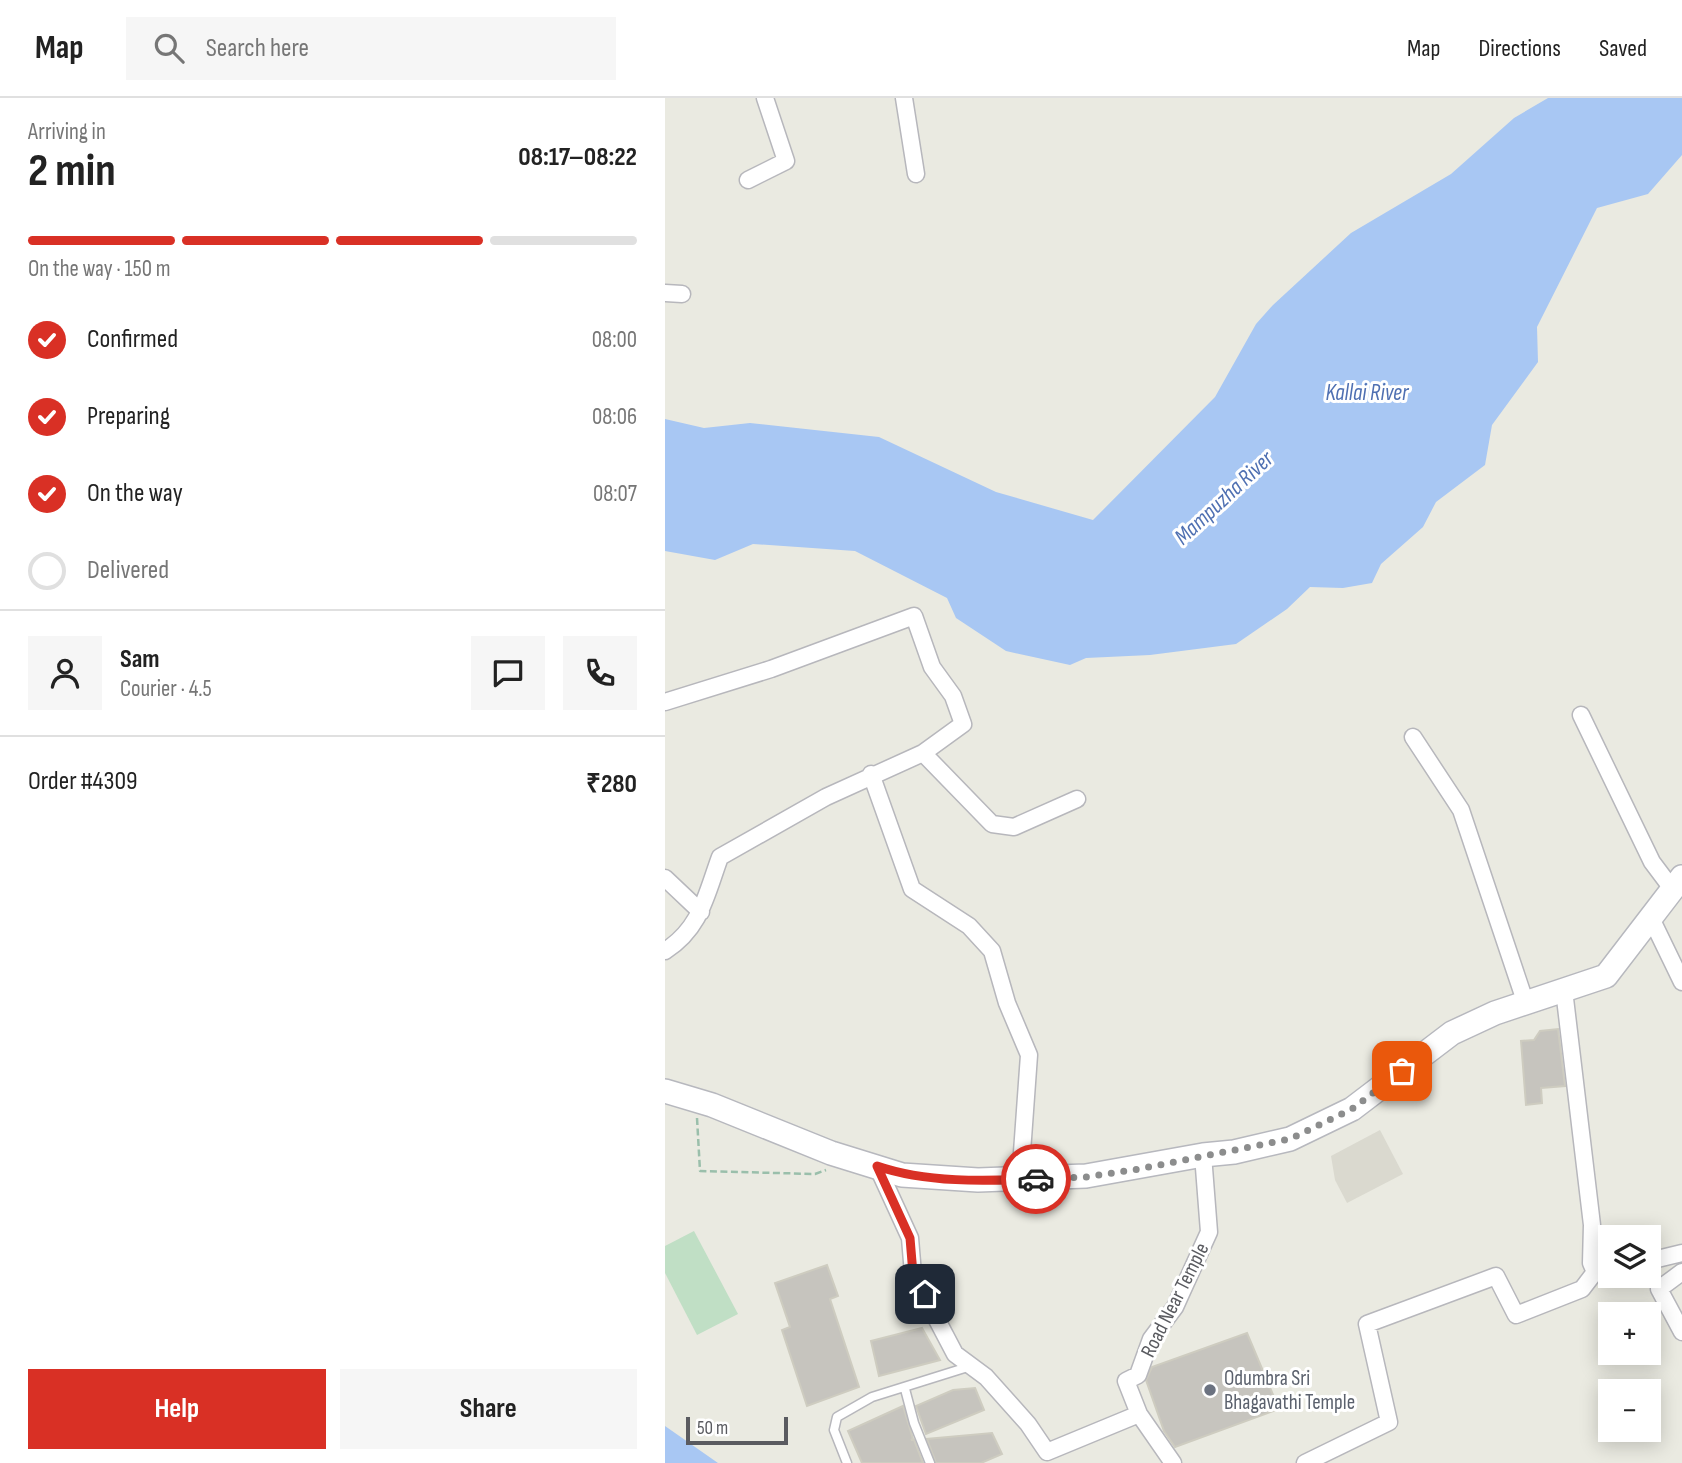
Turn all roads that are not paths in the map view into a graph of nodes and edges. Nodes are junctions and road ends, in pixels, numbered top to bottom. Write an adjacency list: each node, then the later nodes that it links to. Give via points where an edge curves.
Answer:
1 (765, 98): 4 (street, via 786,161)
2 (904, 98): 3 (street)
3 (916, 174)
4 (748, 180)
5 (665, 293): 6 (street)
6 (682, 294)
7 (665, 702): 10 (street, via 914,616 932,667 953,696 963,724)
8 (1581, 715): 14 (street, via 1652,862)
9 (1413, 737): 20 (street, via 1461,810)
10 (923, 753): 11 (street); 12 (street, via 992,824 1014,827)
11 (871, 774): 15 (street, via 720,857); 24 (street, via 912,889 969,926 992,951 1029,1055)
12 (1077, 799)
13 (665, 878): 15 (street)
14 (1678, 883): 16 (main road)
15 (701, 912): 17 (street, via 684,939)
16 (1650, 916): 18 (street); 19 (main road, via 1606,976)
17 (665, 951)
18 (1682, 982)
19 (1564, 990): 20 (main road); 25 (street)
20 (1526, 1004): 22 (main road, via 1452,1033 1352,1109 1319,1126 1290,1139)
21 (667, 1090): 23 (main road)
22 (1203, 1154): 24 (main road, via 1086,1177); 33 (street, Road Near Temple, via 1209,1232 1192,1276 1151,1339 1138,1375 1126,1381)
23 (867, 1163): 24 (main road, via 902,1175); 31 (street, via 910,1238 913,1274 955,1354)
24 (1020, 1180)
25 (1598, 1241)
26 (1682, 1253): 27 (street)
27 (1661, 1258)
28 (1682, 1272): 30 (street, via 1659,1289)
29 (1598, 1275): 37 (street, via 1582,1289 1516,1315 1496,1276 1367,1324 1389,1422)
30 (1682, 1332)
31 (971, 1366): 32 (lane); 33 (street, via 986,1377 1047,1451)
32 (905, 1389): 34 (lane, via 872,1397 837,1418 834,1430); 35 (lane)
33 (1139, 1414): 36 (street)
34 (847, 1463)
35 (930, 1463)
36 (1173, 1463)
37 (1305, 1463)

